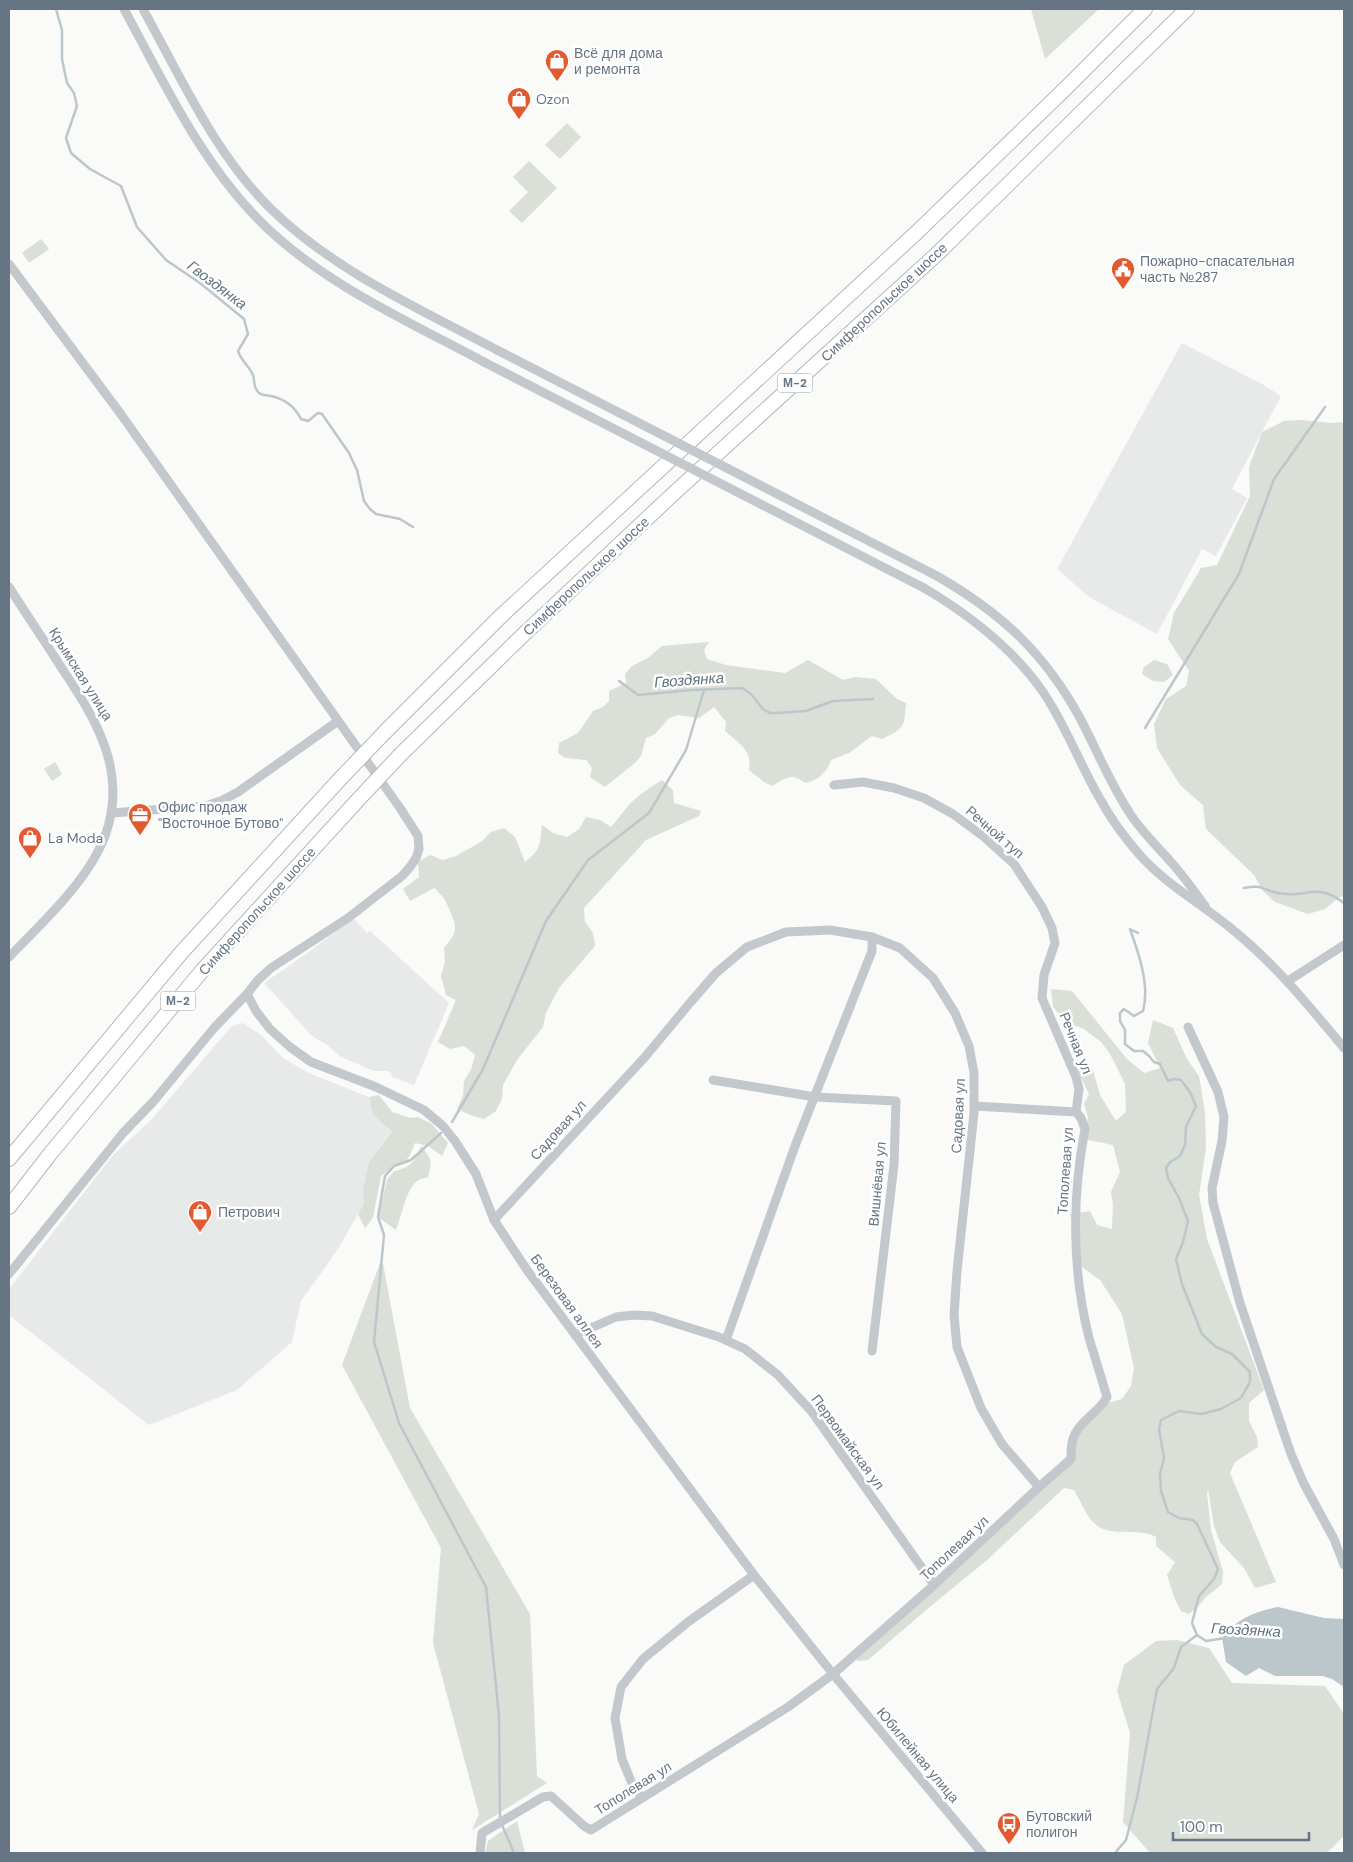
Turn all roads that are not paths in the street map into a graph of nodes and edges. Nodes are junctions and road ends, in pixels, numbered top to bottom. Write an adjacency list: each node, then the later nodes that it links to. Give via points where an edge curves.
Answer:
1 (124, 9): 10 (street, bridge, via 198,142 235,194 291,249 320,271 372,302 924,588 965,615 990,634 1041,689 1120,831 1158,874)
2 (143, 9): 10 (street, bridge, via 229,158 270,209 331,258 497,350 937,576 966,592 1001,618 1042,660 1080,719 1131,816)
3 (1145, 9): 23 (highway, Симферопольское шоссе / М-2, bridge, via 915,234 501,616 385,732 181,953)
4 (1187, 9): 24 (highway, Симферопольское шоссе / М-2, bridge, via 937,254 558,602 401,754 201,972)
5 (9, 264): 7 (street, via 120,413)
6 (9, 587): 9 (street, Крымская улица, via 100,730 114,790)
7 (338, 721): 9 (street, via 223,800 206,806); 16 (street, via 418,836 419,849 402,876 348,918 271,968)
8 (834, 785): 15 (street, Речной туп, via 862,782 924,798 953,814 1014,864 1052,928 1054,942)
9 (111, 813): 13 (street, Крымская улица, via 105,836 73,888)
10 (1210, 912): 14 (street, via 1257,950)
11 (872, 937): 20 (street, via 872,951); 21 (street, Садовая ул, via 900,948 933,978 955,1013 969,1046 974,1074); 25 (street, Садовая ул, via 830,930 786,932 747,947 716,973 646,1057)
12 (1344, 945): 14 (street)
13 (9, 957)
14 (1288, 982): 18 (street)
15 (1043, 986): 22 (street, Речная ул, via 1042,998 1076,1077 1079,1089)
16 (248, 994): 25 (street, Березовая аллея, via 270,1029 311,1062 424,1110 443,1126 476,1174); 26 (street, via 214,1028 123,1133)
17 (1188, 1027): 31 (street, via 1218,1092 1224,1116 1212,1188 1213,1203 1240,1303 1291,1454)
18 (1344, 1048)
19 (713, 1080): 20 (street)
20 (815, 1097): 28 (street); 29 (street, Вишнёвая ул, via 896,1101 894,1164)
21 (974, 1106): 22 (street, Тополевая ул); 30 (street, Садовая ул, via 956,1271 954,1316 957,1347 981,1408 1002,1444)
22 (1076, 1112): 30 (street, Тополевая ул, via 1085,1129 1075,1208 1078,1269 1089,1336 1107,1396 1078,1428 1072,1442 1071,1459)
23 (9, 1159)
24 (9, 1207)
25 (494, 1220): 27 (street, Березовая аллея)
26 (9, 1274)
27 (575, 1335): 28 (street, Первомайская ул, via 616,1317 634,1315 652,1316); 32 (street, Березовая аллея)
28 (726, 1340): 33 (street, Первомайская ул, via 745,1349 778,1376 812,1412)
29 (872, 1351)
30 (1039, 1487): 33 (street, Тополевая ул)
31 (1344, 1565)
32 (754, 1574): 34 (street, Березовая аллея); 35 (street, via 643,1659 621,1687 615,1718 622,1759)
33 (934, 1586): 34 (street, Тополевая ул)
34 (833, 1674): 35 (street, Тополевая ул, via 788,1707); 37 (street, Юбилейная улица)
35 (642, 1798): 36 (street, Тополевая ул, via 591,1830 552,1796 543,1797 482,1833)
36 (480, 1853)
37 (982, 1853)

